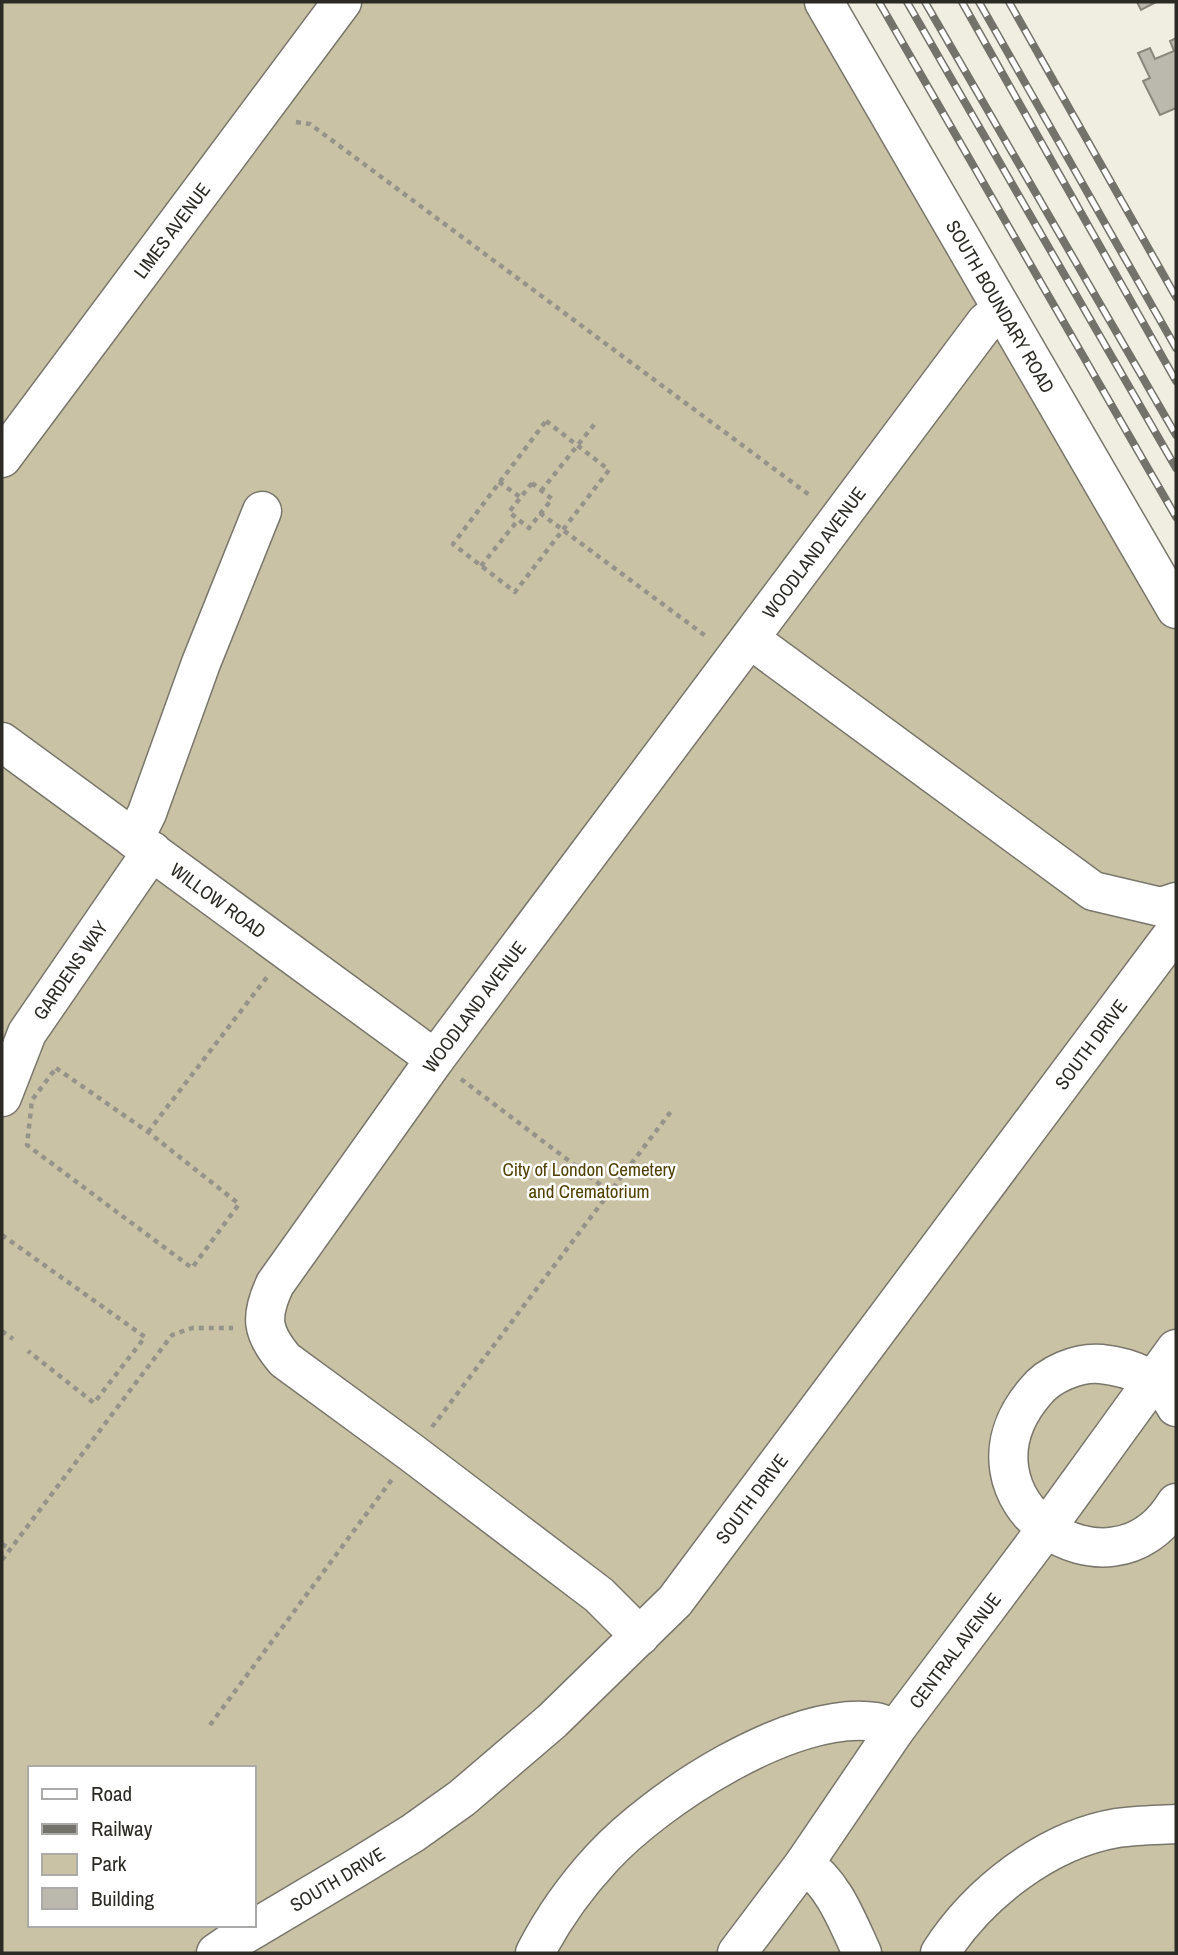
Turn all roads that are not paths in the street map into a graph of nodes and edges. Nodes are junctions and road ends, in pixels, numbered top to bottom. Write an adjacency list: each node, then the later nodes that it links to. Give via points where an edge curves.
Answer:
1 (342, 2): 4 (lane, LIMES AVENUE)
2 (824, 2): 3 (lane, SOUTH BOUNDARY ROAD)
3 (1002, 310): 6 (lane, SOUTH BOUNDARY ROAD); 7 (lane, WOODLAND AVENUE, via 986,322)
4 (2, 458)
5 (262, 511): 9 (lane, GARDENS WAY, via 147,814)
6 (1176, 609)
7 (743, 648): 10 (lane, via 1093,891 1161,907); 12 (lane, WOODLAND AVENUE)
8 (2, 742): 9 (lane, WILLOW ROAD)
9 (143, 845): 12 (lane, WILLOW ROAD); 13 (lane, GARDENS WAY, via 27,1033)
10 (1176, 902)
11 (1176, 930): 18 (lane, SOUTH DRIVE, via 675,1601)
12 (435, 1059): 18 (lane, WOODLAND AVENUE, via 275,1284 264,1307 270,1343 285,1360 599,1595)
13 (2, 1097)
14 (1176, 1349): 15 (lane, CENTRAL AVENUE)
15 (1165, 1394): 17 (lane, CENTRAL AVENUE); 17 (lane, via 1126,1367 1096,1363 1066,1369 1040,1385 1021,1408 1010,1435 1008,1465 1016,1494)
16 (1176, 1503): 17 (lane, via 1145,1535 1116,1546 1086,1546)
17 (1046, 1529): 19 (lane, CENTRAL AVENUE)
18 (639, 1636): 23 (lane, SOUTH DRIVE, via 552,1721 462,1798 402,1840)
19 (895, 1730): 21 (lane, CENTRAL AVENUE); 22 (lane, via 877,1722 844,1721 795,1733 737,1757 666,1801 602,1857)
20 (1176, 1824): 27 (lane, via 1116,1828 1067,1844 1022,1867 977,1906)
21 (804, 1864): 25 (lane, CENTRAL AVENUE); 26 (lane, via 835,1898)
22 (540, 1944): 24 (lane)
23 (216, 1953)
24 (509, 1953)
25 (737, 1953)
26 (862, 1953)
27 (940, 1953)

